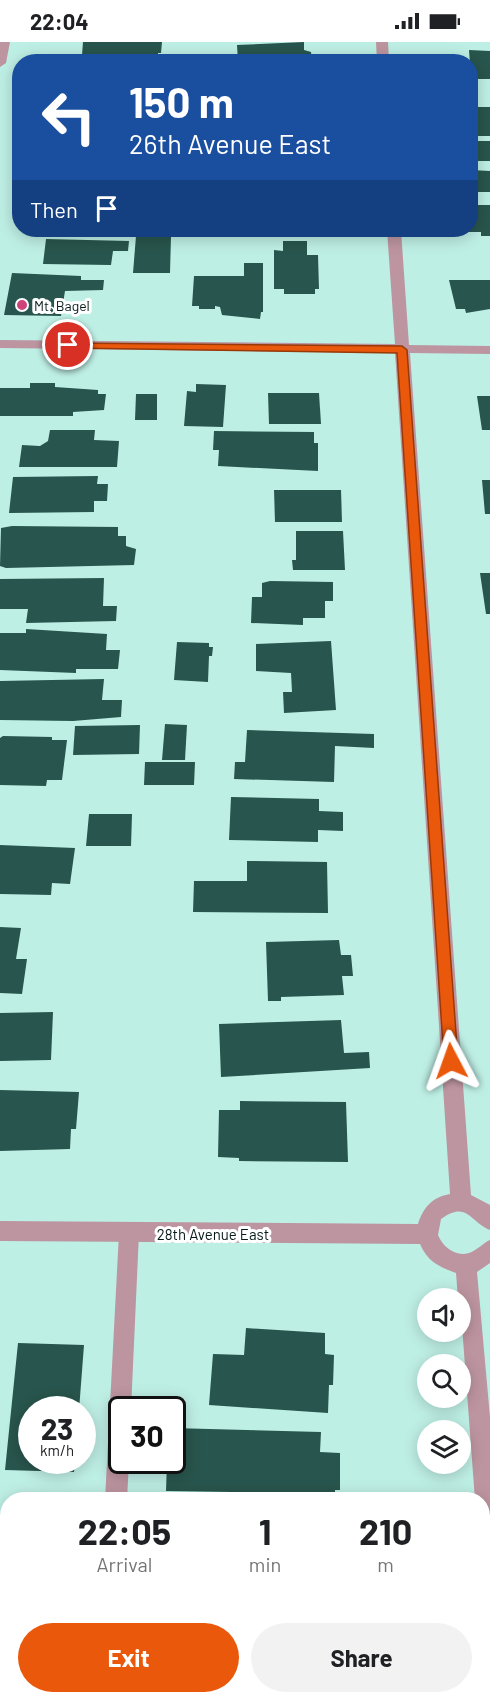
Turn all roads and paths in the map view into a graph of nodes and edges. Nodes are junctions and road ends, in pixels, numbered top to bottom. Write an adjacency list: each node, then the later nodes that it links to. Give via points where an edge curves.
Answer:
1 (4, 42): 2 (street)
2 (0, 63)
3 (394, 237): 5 (street)
4 (0, 344): 5 (street)
5 (402, 350): 6 (street); 7 (street)
6 (490, 350)
7 (461, 1202): 8 (street, via 477,1206); 11 (street, via 442,1205 434,1211)
8 (490, 1220)
9 (0, 1231): 10 (street, 28th Avenue East)
10 (129, 1233): 11 (street, 28th Avenue East); 14 (street)
11 (427, 1234): 13 (street, via 434,1252 443,1259)
12 (490, 1250): 13 (street, via 483,1258)
13 (466, 1264): 15 (street)
14 (116, 1492)
15 (485, 1492)

